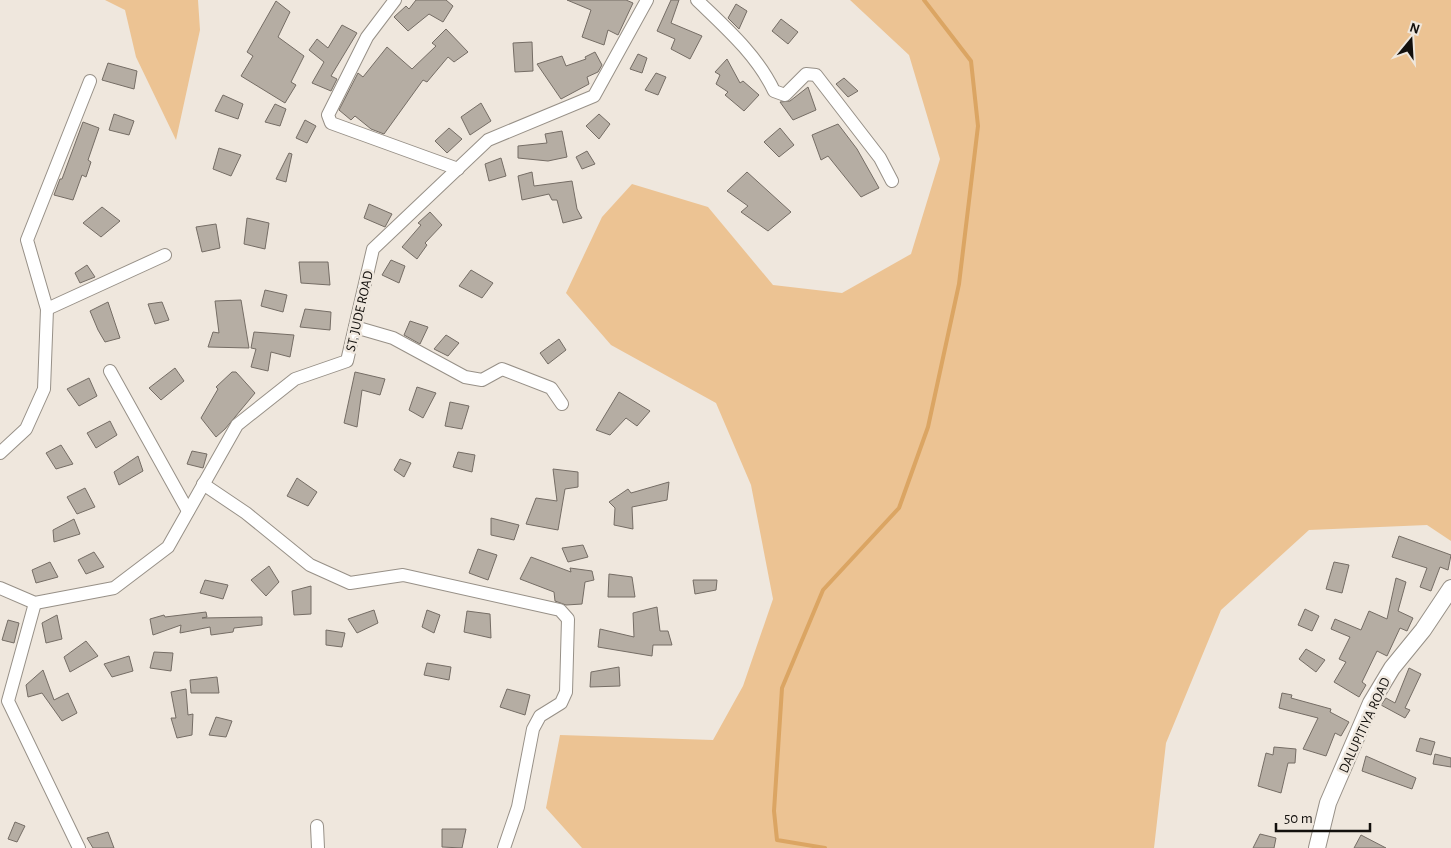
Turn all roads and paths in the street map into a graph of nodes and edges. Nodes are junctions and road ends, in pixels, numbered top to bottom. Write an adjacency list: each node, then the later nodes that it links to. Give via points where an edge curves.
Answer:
1 (394, 0): 5 (street, via 367,37 328,115 331,123)
2 (647, 0): 5 (street, ST. JUDE ROAD, via 594,96 488,140)
3 (697, 0): 6 (street, via 731,32 766,74 774,91 785,95 806,74 816,75 880,158)
4 (90, 81): 8 (street, via 26,240)
5 (458, 169): 9 (street, ST. JUDE ROAD, via 373,249)
6 (892, 181)
7 (165, 255): 8 (street)
8 (47, 309): 12 (street, via 44,389 26,429)
9 (355, 327): 11 (street, via 393,338 465,377 482,380 502,369 552,388); 13 (street, ST. JUDE ROAD, via 347,361 294,379 236,425)
10 (110, 371): 14 (street)
11 (562, 404)
12 (0, 453)
13 (203, 484): 14 (street, ST. JUDE ROAD); 21 (street, via 246,513 310,565 350,583 403,575 560,610 568,618 566,692 560,703 540,716 533,728 518,807)
14 (188, 511): 17 (street, ST. JUDE ROAD, via 168,547 114,588)
15 (0, 588): 17 (street)
16 (1451, 588): 22 (street, DALUPITIYA ROAD, via 1392,668 1371,703 1328,802)
17 (34, 603): 19 (street, via 8,701)
18 (317, 826): 20 (street)
19 (79, 848)
20 (318, 848)
21 (504, 848)
22 (1317, 848)

